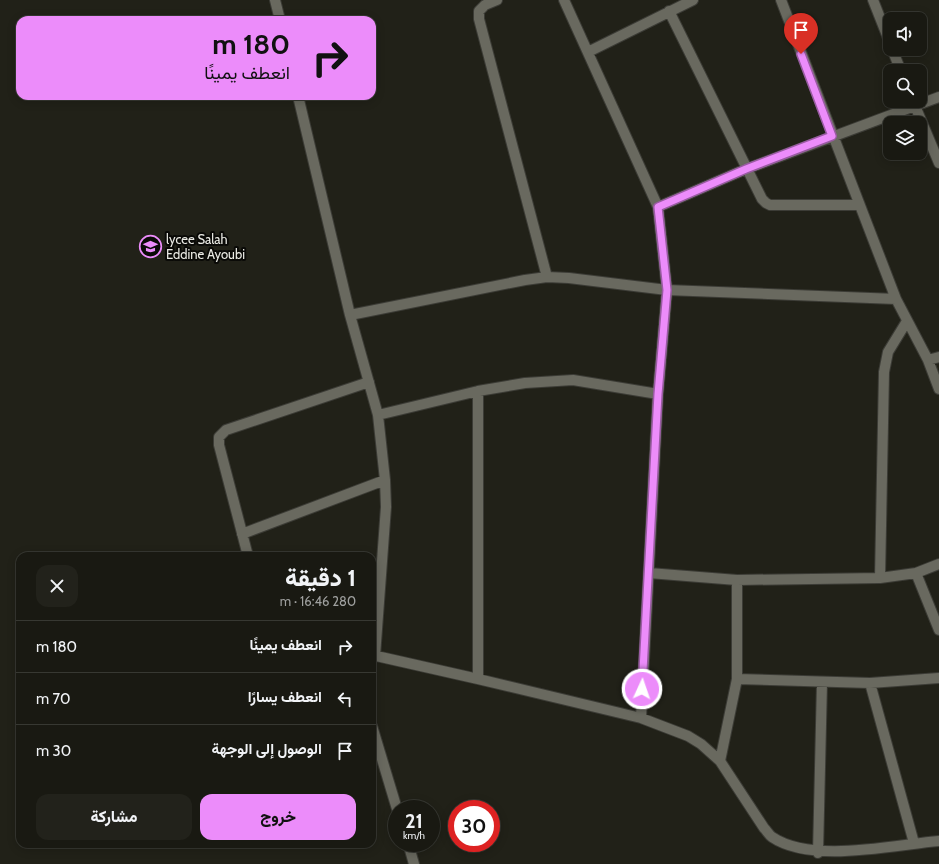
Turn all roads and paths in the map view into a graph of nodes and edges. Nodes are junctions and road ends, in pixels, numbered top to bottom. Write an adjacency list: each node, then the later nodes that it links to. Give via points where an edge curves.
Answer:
1 (275, 0): 8 (street)
2 (497, 0): 21 (street, via 479,11 479,19)
3 (564, 0): 10 (street)
4 (693, 0): 7 (street)
5 (781, 0): 16 (street)
6 (873, 0): 9 (street)
7 (669, 12): 10 (street); 18 (street)
8 (279, 16)
9 (883, 25)
10 (588, 52): 20 (street)
11 (939, 97): 13 (street)
12 (299, 100): 24 (street)
13 (927, 100)
14 (902, 108): 16 (street)
15 (916, 108): 17 (street)
16 (832, 136): 18 (street); 19 (street)
17 (939, 163)
18 (746, 169): 19 (street, via 762,199 770,205); 20 (street)
19 (859, 205): 23 (street)
20 (658, 207): 22 (street)
21 (547, 277): 22 (street); 24 (street)
22 (667, 290): 23 (street); 31 (street)
23 (896, 299): 25 (street)
24 (350, 315): 28 (street)
25 (907, 321): 27 (street); 39 (street, via 888,352 884,372)
26 (939, 357): 27 (street)
27 (928, 360): 29 (street)
28 (369, 382): 32 (street); 34 (street, via 226,430 219,436 219,445)
29 (939, 389)
30 (478, 391): 31 (street, via 525,383 573,380); 32 (street); 45 (street)
31 (658, 394): 37 (street)
32 (378, 415): 33 (street)
33 (385, 480): 34 (street); 42 (street, via 386,506)
34 (242, 534): 35 (street)
35 (247, 552)
36 (939, 564): 38 (street)
37 (649, 573): 40 (street); 49 (street)
38 (916, 573): 39 (street); 41 (street)
39 (880, 578): 40 (street)
40 (737, 580): 46 (street)
41 (939, 630)
42 (376, 631)
43 (376, 656): 45 (street)
44 (939, 678): 48 (street)
45 (478, 679): 49 (street)
46 (737, 679): 47 (street); 51 (street)
47 (822, 682): 48 (street); 56 (street)
48 (870, 683): 54 (street)
49 (640, 718): 51 (street, via 688,736)
50 (376, 739): 52 (street)
51 (720, 761): 56 (street, via 772,837 799,849)
52 (394, 800)
53 (939, 841): 54 (street)
54 (914, 843): 56 (street, via 883,849)
55 (411, 852): 57 (street)
56 (818, 852)
57 (414, 864)

